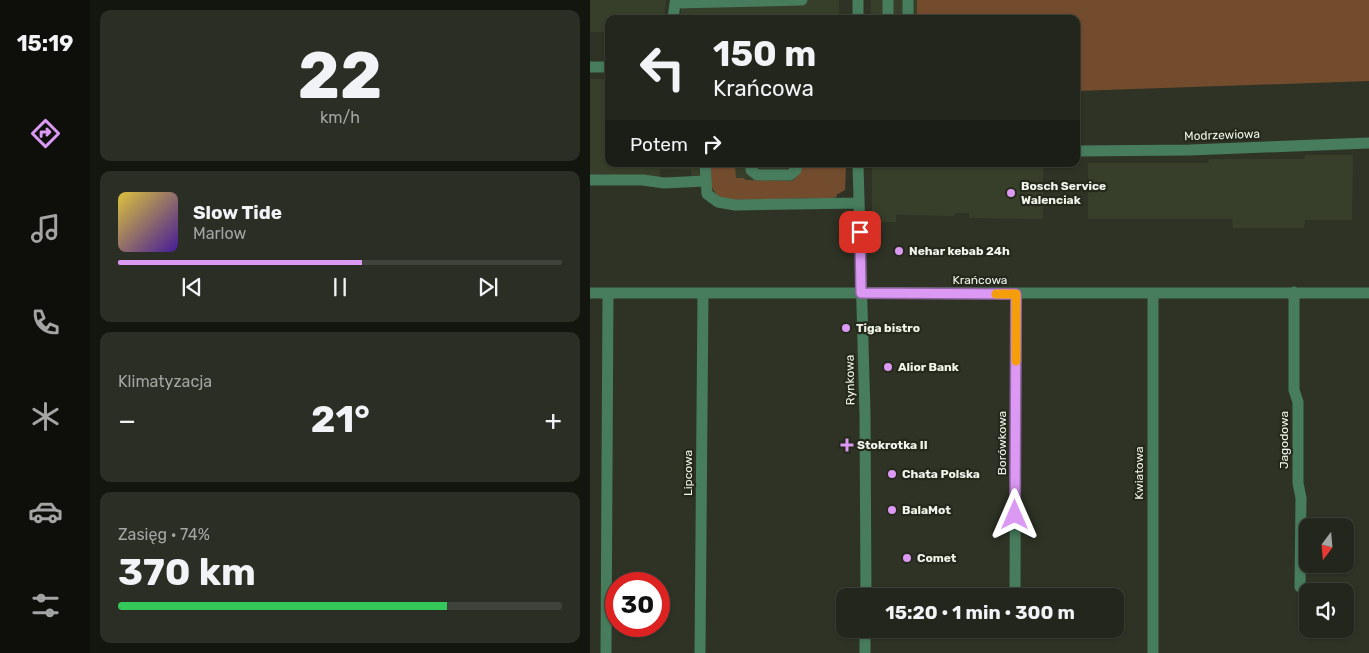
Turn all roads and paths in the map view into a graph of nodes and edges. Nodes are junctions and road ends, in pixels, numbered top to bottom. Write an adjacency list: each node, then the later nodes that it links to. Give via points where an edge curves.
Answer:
1 (802, 0): 5 (street)
2 (858, 0): 7 (street)
3 (888, 0): 8 (street)
4 (908, 0): 9 (street)
5 (675, 2): 6 (street)
6 (673, 15)
7 (858, 15)
8 (888, 15)
9 (908, 15)
10 (590, 67): 11 (street)
11 (605, 67)
12 (1369, 144): 13 (street, Modrzewiowa)
13 (1080, 152)
14 (705, 167): 19 (street)
15 (751, 167): 16 (street, via 757,175 790,176)
16 (796, 167)
17 (858, 167): 20 (street, Rynkowa)
18 (590, 180): 19 (street)
19 (705, 181): 20 (street, via 707,194 718,202 735,205)
20 (859, 203): 24 (street, Rynkowa)
21 (1294, 292): 25 (street, Krańcowa); 28 (street, Krańcowa); 29 (street, Jagodowa, via 1294,390 1298,402 1298,483 1301,498)
22 (590, 293): 23 (street, Krańcowa)
23 (608, 293): 26 (street, Krańcowa); 33 (street)
24 (861, 293): 26 (street, Krańcowa); 27 (street, Krańcowa); 30 (street, Rynkowa)
25 (1369, 293)
26 (703, 294): 34 (street, Lipcowa)
27 (1016, 294): 28 (street, Krańcowa); 31 (street, Borówkowa)
28 (1153, 294): 36 (street, Kwiatowa)
29 (1300, 583)
30 (866, 588)
31 (1015, 588)
32 (866, 638): 35 (street)
33 (606, 653)
34 (700, 653)
35 (865, 653)
36 (1153, 653)

